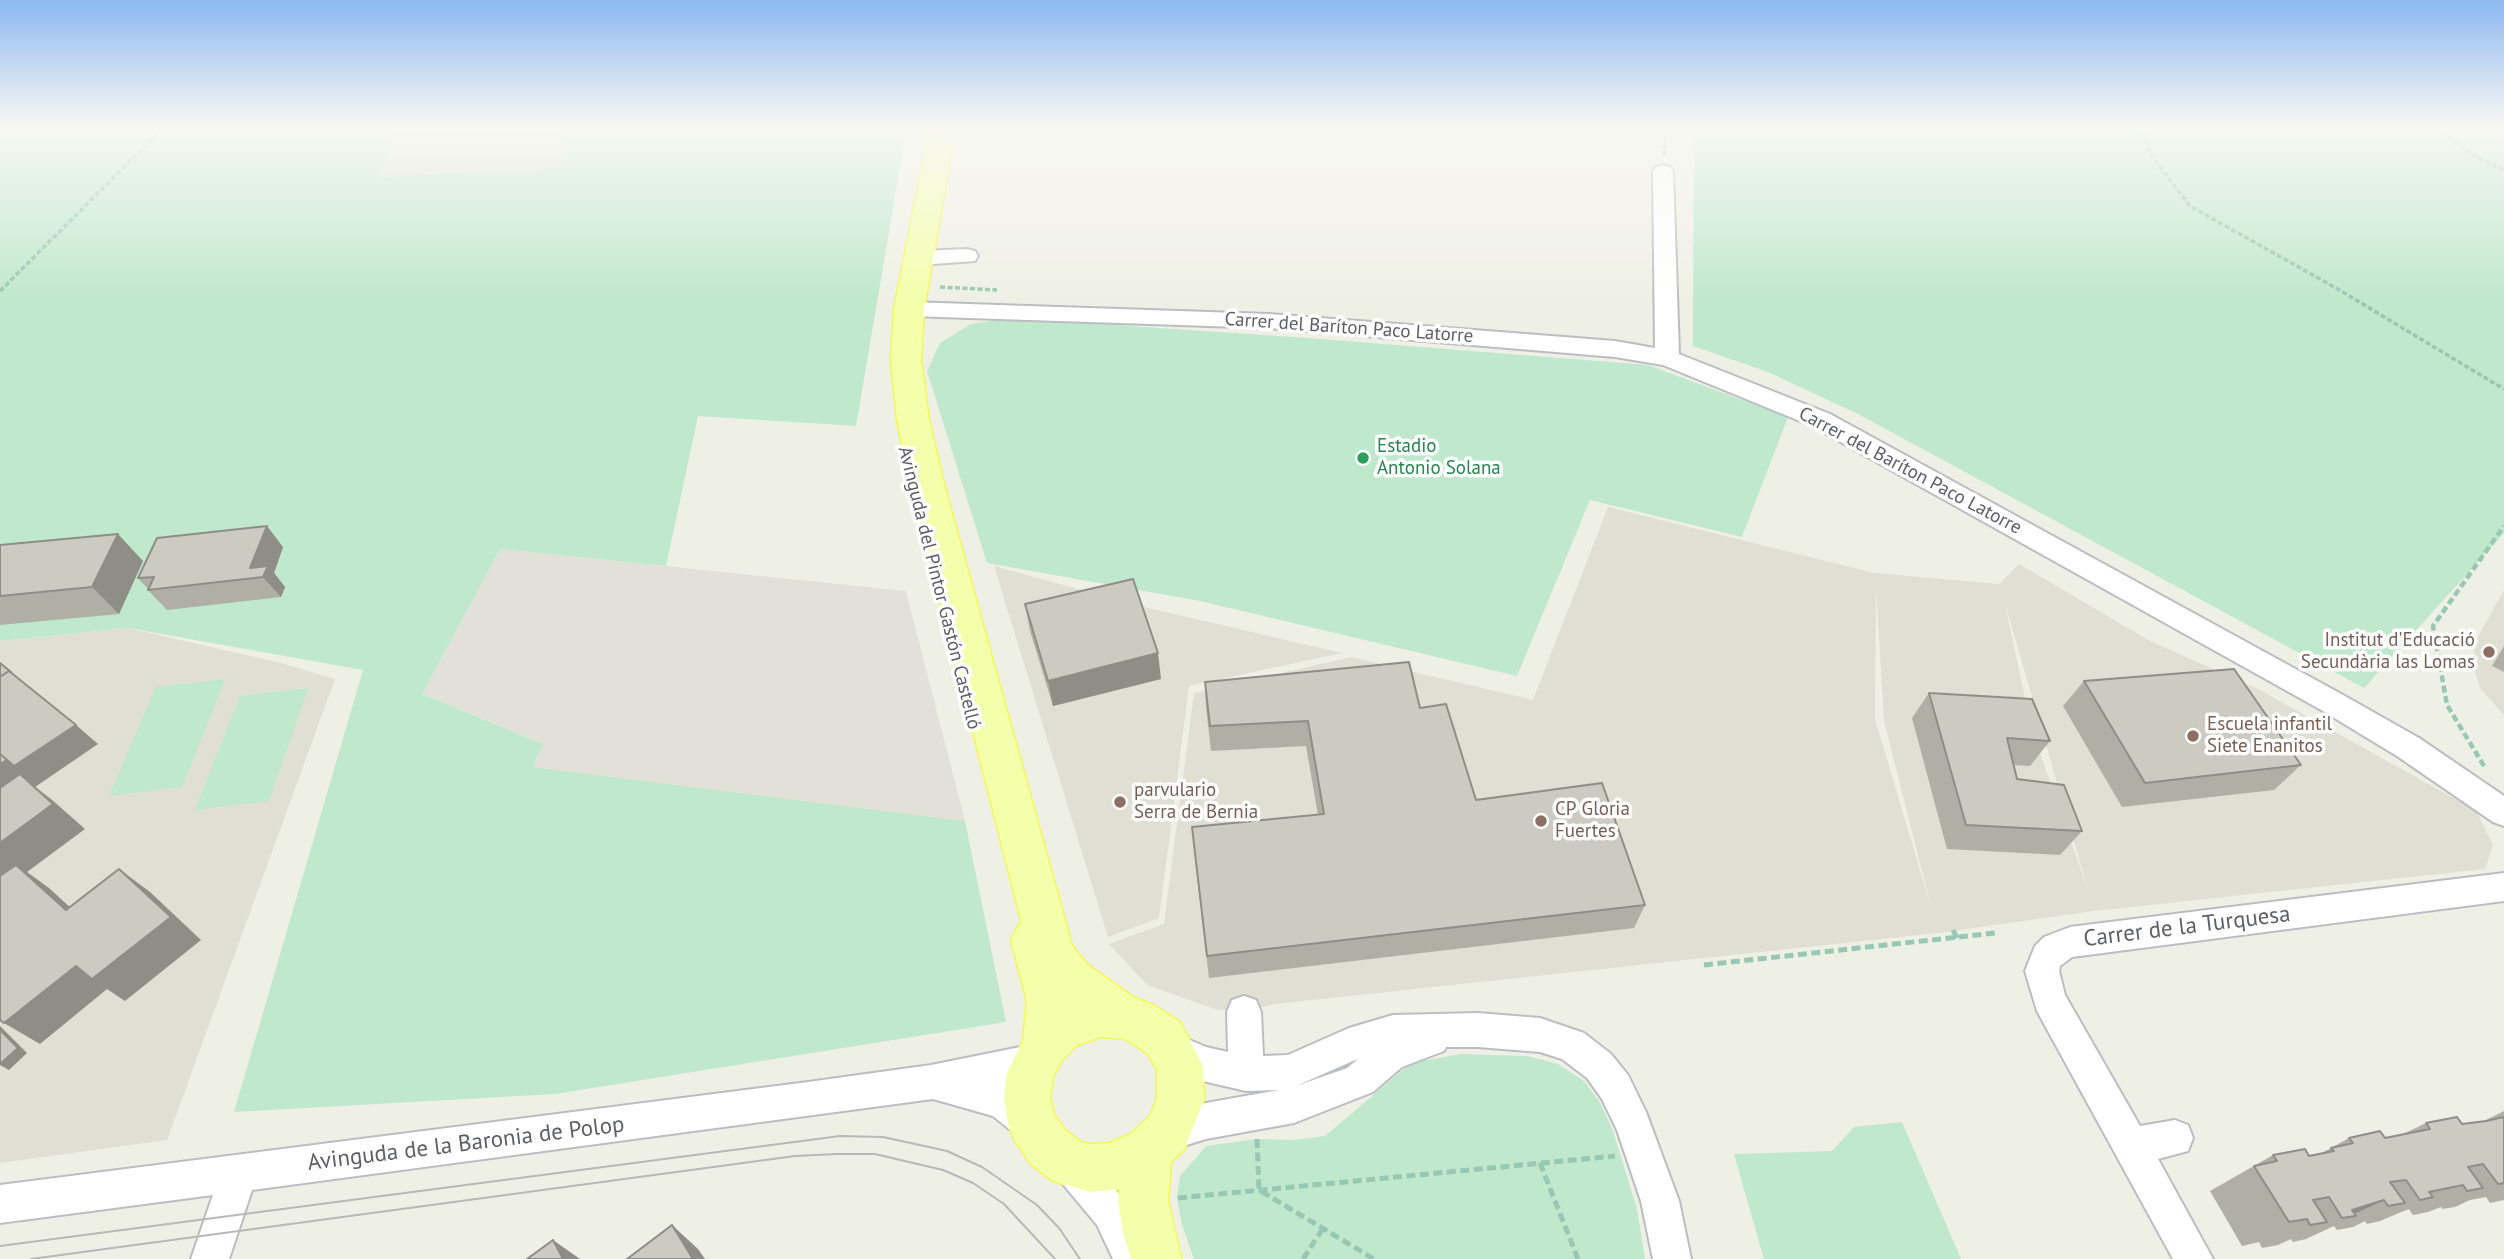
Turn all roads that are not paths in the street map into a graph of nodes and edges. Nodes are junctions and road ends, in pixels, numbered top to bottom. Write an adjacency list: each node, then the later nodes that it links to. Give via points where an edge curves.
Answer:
1 (923, 185): 5 (main road, Avinguda del Pintor Gastón Castelló)
2 (934, 185): 5 (main road, Avinguda del Pintor Gastón Castelló)
3 (1663, 185): 9 (street)
4 (967, 256): 5 (street)
5 (911, 281): 6 (street, Carrer del Baríton Paco Latorre); 7 (street, Carrer del Baríton Paco Latorre, via 951,299); 8 (main road, Avinguda del Pintor Gastón Castelló); 16 (main road, Avinguda del Pintor Gastón Castelló, via 896,296 891,374 902,445 1049,1001)
6 (969, 310): 7 (street, Carrer del Baríton Paco Latorre); 8 (street, via 929,320 915,331)
7 (1084, 313): 9 (street, Carrer del Baríton Paco Latorre, via 1272,321)
8 (906, 348): 13 (main road, Avinguda del Pintor Gastón Castelló, via 908,389 928,488 1047,936 1055,958 1072,980)
9 (1667, 358): 10 (street, Carrer del Baríton Paco Latorre, via 1821,420 2333,703 2409,747)
10 (2504, 813)
11 (2504, 887): 22 (street, Carrer de la Turquesa, via 2070,942 2056,948 2042,971 2049,1000)
12 (1244, 1012): 17 (street)
13 (1122, 1016): 15 (main road, via 1151,1027); 16 (main road, via 1080,1020 1062,1030)
14 (1478, 1030): 17 (street, via 1393,1032 1349,1045 1289,1072); 21 (street, via 1413,1043 1360,1080 1294,1105 1206,1121); 29 (street, via 1540,1035 1572,1045 1599,1066 1615,1087 1646,1155)
15 (1173, 1050): 17 (street); 21 (main road, via 1181,1074 1181,1100)
16 (1040, 1053): 18 (street, Avinguda de la Baronia de Polop); 19 (main road, via 1027,1084)
17 (1246, 1073)
18 (931, 1082): 19 (street, Avinguda de la Baronia de Polop, via 1002,1101); 24 (street, Avinguda de la Baronia de Polop)
19 (1032, 1124): 23 (main road, via 1048,1147)
20 (2175, 1138): 22 (street)
21 (1158, 1142): 23 (main road, via 1130,1162 1110,1167); 28 (main road, via 1143,1200)
22 (2131, 1146): 30 (street, Carrer de la Turquesa)
23 (1070, 1164): 27 (street, via 1110,1212)
24 (239, 1174): 25 (street, Avinguda de la Baronia de Polop); 26 (street)
25 (0, 1204)
26 (210, 1259)
27 (1133, 1259)
28 (1156, 1259)
29 (1672, 1259)
30 (2194, 1259)

